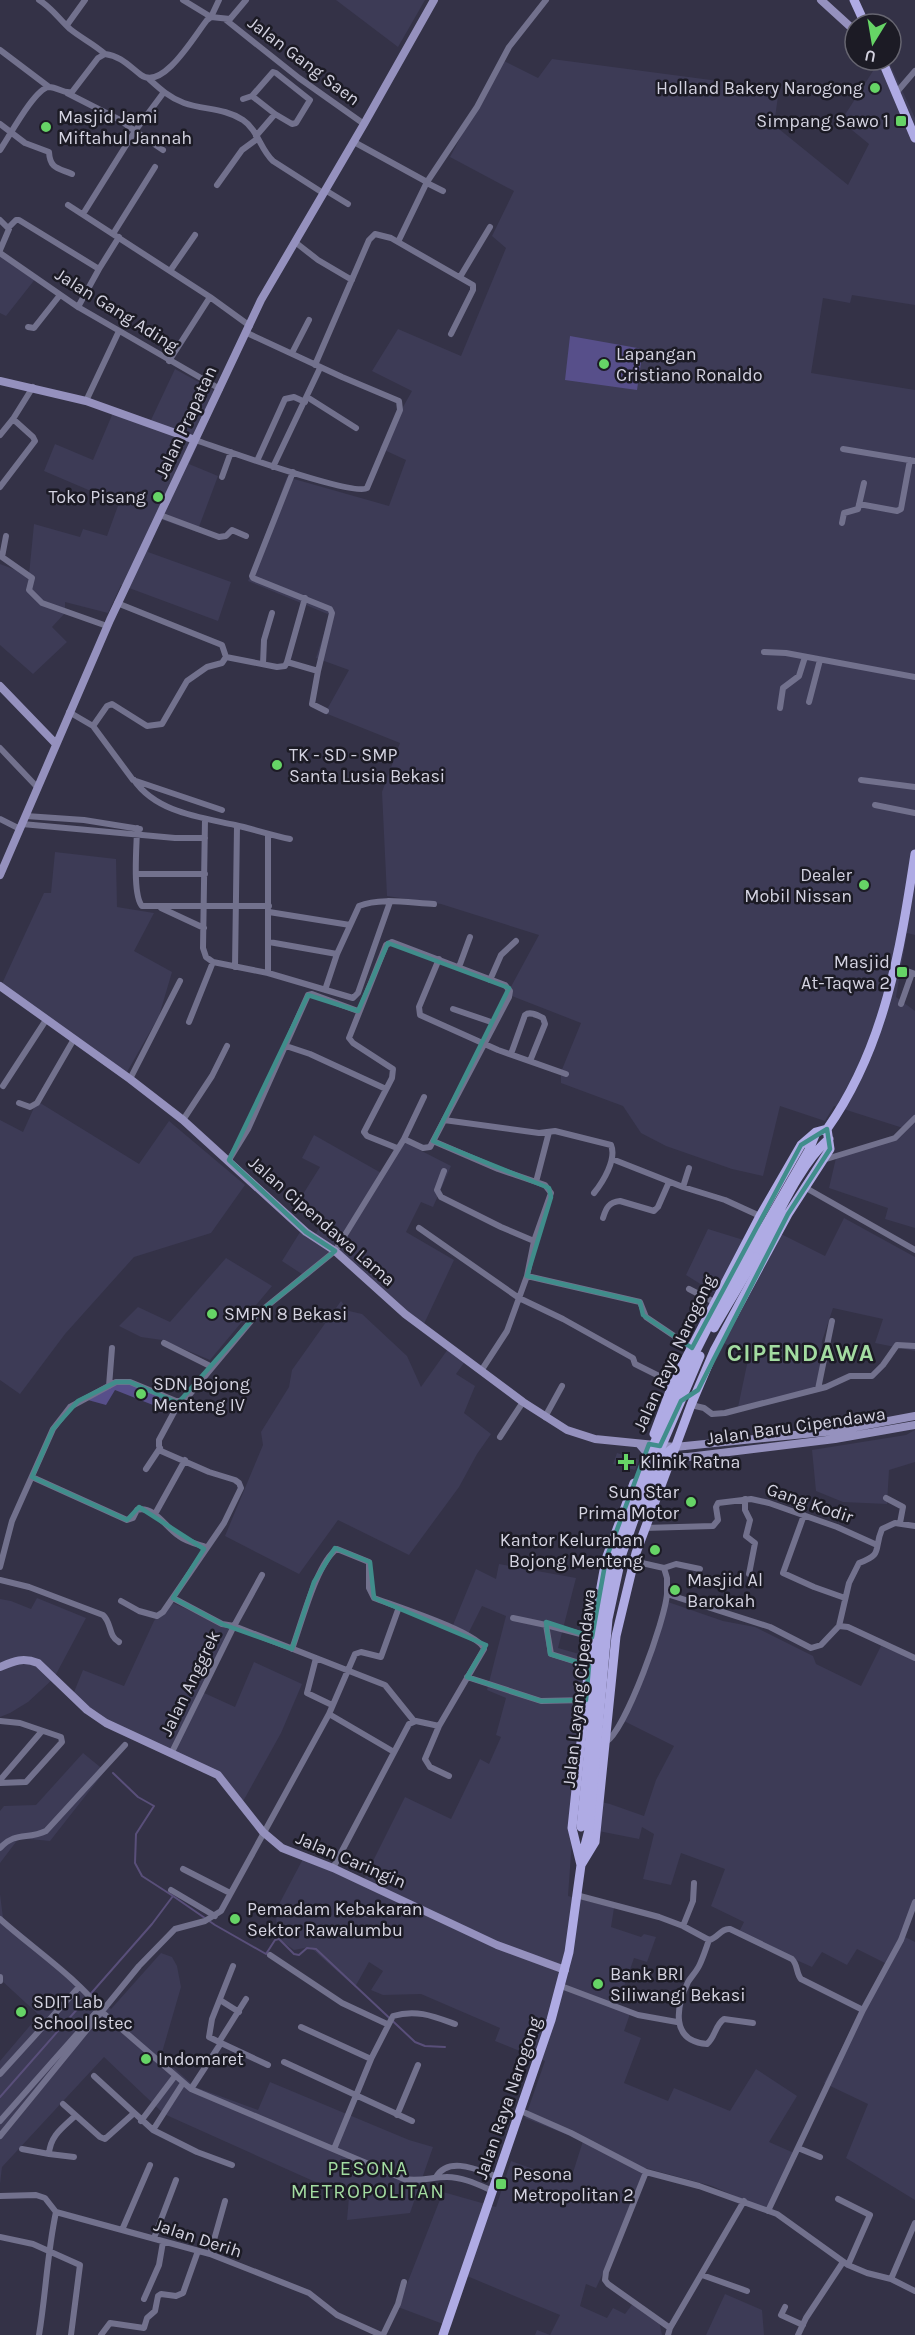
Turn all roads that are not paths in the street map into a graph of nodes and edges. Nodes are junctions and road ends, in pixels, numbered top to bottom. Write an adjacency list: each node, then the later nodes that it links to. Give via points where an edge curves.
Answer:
1 (39, 0): 12 (street)
2 (85, 0): 12 (street)
3 (183, 0): 9 (street)
4 (219, 0): 9 (street)
5 (245, 0): 10 (street)
6 (434, 0): 26 (main road, Jalan Prapatan)
7 (546, 0): 36 (street, via 508,47 477,107)
8 (821, 0): 11 (main road)
9 (211, 17): 10 (street); 17 (street, via 162,75)
10 (226, 20): 26 (street, Jalan Gang Saen)
11 (843, 20)
12 (66, 25): 14 (street)
13 (0, 50): 18 (street)
14 (105, 54): 17 (street, via 123,60); 20 (street)
15 (915, 71): 21 (street)
16 (887, 72): 21 (main road)
17 (149, 79): 19 (street)
18 (49, 87): 20 (street); 28 (street, via 34,99)
19 (164, 92): 27 (street); 29 (street, via 185,103 231,113 249,125)
20 (67, 93): 27 (street)
21 (896, 93): 30 (main road)
22 (252, 96): 23 (street); 24 (street); 24 (street, via 273,72 310,100 296,123 288,123)
23 (243, 99)
24 (275, 114): 29 (street)
25 (0, 124): 28 (street)
26 (364, 124): 31 (main road, Jalan Prapatan)
27 (135, 130): 33 (street); 42 (street)
28 (12, 134): 32 (street); 35 (street, via 49,152 52,165)
29 (256, 137): 37 (street); 39 (street, via 273,161)
30 (915, 138)
31 (354, 142): 36 (street); 39 (main road, Jalan Prapatan)
32 (0, 150)
33 (163, 150)
34 (155, 167): 46 (street)
35 (72, 174)
36 (427, 183): 38 (street); 49 (street)
37 (217, 185)
38 (443, 191)
39 (324, 192): 40 (street); 48 (main road, Jalan Prapatan)
40 (348, 204)
41 (68, 205): 42 (street)
42 (83, 214): 46 (street)
43 (0, 220): 44 (street)
44 (9, 227): 50 (street, Jalan Gang Ading); 51 (street, via 19,220)
45 (490, 227): 53 (street)
46 (116, 235): 51 (street); 52 (street)
47 (195, 235): 52 (street)
48 (295, 242): 54 (street); 60 (main road, Jalan Prapatan)
49 (398, 242): 53 (street); 54 (street, via 372,235)
50 (0, 251): 55 (street, Jalan Gang Ading)
51 (99, 269): 57 (street)
52 (170, 271): 56 (street)
53 (460, 277): 62 (street, via 473,288)
54 (352, 280): 65 (street)
55 (60, 296): 57 (street, Jalan Gang Ading); 59 (street, via 34,328)
56 (210, 297): 60 (street); 64 (street)
57 (78, 307): 61 (street, Jalan Gang Ading)
58 (309, 320): 63 (street)
59 (28, 327)
60 (248, 329): 63 (street); 68 (main road, Jalan Prapatan)
61 (119, 331): 64 (street, Jalan Gang Ading); 70 (street)
62 (451, 334)
63 (292, 353): 65 (street)
64 (169, 361): 68 (street, Jalan Gang Ading)
65 (317, 366): 69 (street); 80 (street, via 398,400 400,410 366,490)
66 (0, 381): 67 (main road)
67 (33, 387): 70 (main road); 71 (street)
68 (220, 389): 74 (main road, Jalan Prapatan)
69 (306, 400): 72 (street); 77 (street, via 285,399); 79 (street)
70 (87, 401): 74 (main road)
71 (13, 419): 73 (street); 83 (street, via 35,441)
72 (356, 428)
73 (0, 435)
74 (195, 440): 76 (street); 85 (main road, Jalan Prapatan)
75 (843, 449): 78 (street)
76 (231, 452): 77 (street); 81 (street)
77 (257, 461): 79 (street)
78 (913, 461): 84 (street, via 901,509)
79 (273, 467): 80 (street)
80 (293, 472): 89 (street, via 252,576)
81 (222, 477)
82 (864, 483): 84 (street)
83 (0, 487)
84 (859, 504): 86 (street, via 856,511 843,513)
85 (160, 515): 88 (street, via 219,537 232,530); 90 (main road, Jalan Prapatan)
86 (842, 523)
87 (6, 536): 92 (street, via 2,557 31,576 29,590 35,598)
88 (246, 536)
89 (305, 598): 97 (street); 99 (street, via 328,607 332,613)
90 (117, 603): 92 (main road, Jalan Prapatan); 94 (street, via 222,645)
91 (272, 613): 98 (street, via 264,639)
92 (107, 626): 105 (main road, Jalan Prapatan)
93 (764, 651): 95 (street)
94 (226, 657): 98 (street); 106 (street, via 221,664 207,667 187,681 162,724 147,726 112,704)
95 (805, 657): 96 (street); 103 (street, via 799,675 783,688)
96 (820, 660): 100 (street); 102 (street)
97 (287, 663): 98 (street, via 283,667); 99 (street)
98 (263, 664)
99 (318, 671): 104 (street, via 311,702)
100 (915, 677)
101 (0, 686): 107 (main road)
102 (809, 702)
103 (780, 708)
104 (326, 711)
105 (69, 712): 106 (street); 107 (main road, Jalan Prapatan)
106 (93, 726): 109 (street)
107 (56, 744): 112 (main road, Jalan Prapatan)
108 (0, 748): 112 (street)
109 (133, 780): 114 (street); 117 (street, via 156,801)
110 (861, 780): 111 (street)
111 (915, 787)
112 (38, 788): 119 (main road, Jalan Prapatan)
113 (875, 805): 115 (street)
114 (222, 810)
115 (915, 813)
116 (0, 819): 119 (street)
117 (205, 819): 120 (street); 124 (street)
118 (84, 820): 119 (street); 121 (street); 122 (street)
119 (23, 823): 121 (street); 129 (main road, Jalan Prapatan)
120 (237, 826): 123 (street); 133 (street)
121 (84, 829): 122 (street)
122 (137, 831): 124 (street, via 175,838); 127 (street)
123 (268, 834): 125 (street); 135 (street)
124 (205, 838): 128 (street)
125 (290, 839)
126 (915, 854): 146 (main road)
127 (136, 874): 128 (street); 134 (street, via 139,904)
128 (205, 874): 132 (street)
129 (0, 875)
130 (390, 902): 131 (street); 136 (street, via 359,906); 152 (street, via 357,995 353,998)
131 (434, 904)
132 (205, 906): 133 (street); 134 (street); 137 (street)
133 (236, 906): 135 (street); 144 (street)
134 (156, 907): 137 (street)
135 (269, 909): 136 (street); 140 (street)
136 (350, 925): 141 (street)
137 (204, 928): 143 (street, via 204,952)
138 (470, 937): 145 (street)
139 (516, 941): 149 (street, via 501,955)
140 (269, 942): 141 (street); 147 (street)
141 (338, 954): 152 (street)
142 (439, 959): 145 (street); 155 (street, via 388,943); 160 (street, via 419,1013)
143 (213, 962): 144 (street); 157 (street)
144 (235, 967): 147 (street)
145 (459, 967): 149 (street)
146 (896, 967): 148 (street); 174 (main road, via 884,1014 862,1067)
147 (268, 973): 152 (street)
148 (914, 973): 153 (street)
149 (490, 980): 158 (street, via 509,987 510,992)
150 (180, 981): 166 (street)
151 (0, 986): 156 (main road, Jalan Cipendawa Lama)
152 (326, 990)
153 (901, 1004)
154 (453, 1009): 158 (street)
155 (358, 1011): 162 (street, via 309,995); 168 (street, via 349,1040 392,1068)
156 (46, 1020): 159 (main road, Jalan Cipendawa Lama); 167 (street)
157 (189, 1022)
158 (494, 1023): 160 (street)
159 (74, 1039): 166 (main road, Jalan Cipendawa Lama); 170 (street, via 37,1103 30,1107)
160 (484, 1042): 163 (street); 173 (street)
161 (226, 1046): 172 (street)
162 (286, 1046): 168 (street); 182 (street)
163 (511, 1054): 164 (street); 164 (street, via 525,1015 535,1014 545,1024)
164 (530, 1061): 165 (street)
165 (566, 1074)
166 (130, 1079): 172 (main road, Jalan Cipendawa Lama)
167 (3, 1086)
168 (386, 1089): 180 (street, via 364,1132)
169 (424, 1096): 177 (street)
170 (19, 1103)
171 (915, 1118): 183 (street, via 895,1138)
172 (183, 1120): 182 (main road, Jalan Cipendawa Lama)
173 (444, 1120): 175 (street); 179 (street)
174 (826, 1129): 176 (main road); 178 (main road)
175 (549, 1132): 181 (street, via 610,1144); 186 (street)
176 (816, 1132): 191 (main road, Jalan Raya Narogong, via 801,1145); 197 (main road, Jalan Layang Cipendawa)
177 (404, 1139): 179 (street, via 423,1148); 180 (street)
178 (829, 1139): 183 (main road, Jalan Raya Narogong, via 830,1149); 197 (main road, Jalan Layang Cipendawa, via 818,1148)
179 (433, 1141): 186 (street)
180 (397, 1148): 196 (street)
181 (612, 1159): 187 (street); 190 (street)
182 (229, 1160): 196 (main road, Jalan Cipendawa Lama, via 306,1232)
183 (823, 1160): 189 (main road, Jalan Raya Narogong)
184 (689, 1168): 188 (street)
185 (444, 1170): 194 (street, via 438,1187 441,1197)
186 (536, 1182): 194 (street, via 548,1186 551,1193)
187 (669, 1182): 188 (street); 192 (street, via 654,1211 615,1201 609,1204)
188 (683, 1187): 191 (street)
189 (806, 1188): 195 (street); 213 (main road, Jalan Raya Narogong, via 720,1341)
190 (594, 1193)
191 (760, 1216): 201 (main road, Jalan Raya Narogong)
192 (603, 1218)
193 (419, 1228): 200 (street)
194 (534, 1241): 198 (street)
195 (915, 1250)
196 (335, 1251): 207 (street, via 256,1315); 208 (main road, Jalan Cipendawa Lama, via 382,1295)
197 (752, 1255): 280 (main road, Jalan Layang Cipendawa, bridge, via 711,1321 677,1389 614,1551 602,1615)
198 (526, 1276): 200 (street); 206 (street, via 640,1302 646,1317)
199 (689, 1289): 201 (street)
200 (519, 1298): 208 (street, via 507,1331); 209 (street, via 563,1318)
201 (714, 1302): 206 (main road, Jalan Raya Narogong)
202 (832, 1321): 212 (street)
203 (164, 1343): 207 (street)
204 (915, 1346): 212 (street, via 897,1345 872,1376 850,1376)
205 (112, 1348): 210 (street)
206 (692, 1348): 209 (main road, Jalan Raya Narogong)
207 (212, 1367): 214 (street)
208 (482, 1371): 215 (main road, Jalan Cipendawa Lama)
209 (673, 1383): 225 (main road, Jalan Raya Narogong)
210 (109, 1386): 214 (street, via 130,1382); 229 (street, via 70,1407 53,1429)
211 (562, 1386): 218 (street)
212 (818, 1389): 216 (street, via 713,1414)
213 (698, 1390): 216 (main road, Jalan Raya Narogong); 222 (main road, via 681,1401)
214 (180, 1401): 224 (street, via 159,1440)
215 (524, 1402): 218 (main road, Jalan Cipendawa Lama); 220 (street)
216 (691, 1405): 223 (main road, Jalan Raya Narogong)
217 (915, 1416): 221 (main road, Jalan Baru Cipendawa)
218 (545, 1417): 225 (main road, Jalan Cipendawa Lama, via 581,1436)
219 (915, 1425): 221 (main road, Jalan Baru Cipendawa)
220 (500, 1437)
221 (776, 1442): 223 (main road, Jalan Baru Cipendawa); 226 (main road, Jalan Baru Cipendawa)
222 (660, 1446): 223 (main road, Jalan Baru Cipendawa); 225 (main road, via 655,1453)
223 (675, 1447): 226 (main road, Jalan Raya Narogong)
224 (160, 1448): 227 (street); 228 (street)
225 (647, 1449): 226 (main road, Jalan Baru Cipendawa); 239 (main road, Jalan Raya Narogong)
226 (667, 1458): 236 (main road, Jalan Raya Narogong); 240 (main road)
227 (185, 1461): 232 (street); 238 (street, via 235,1480 241,1488 224,1523)
228 (146, 1469)
229 (32, 1477): 232 (street, via 127,1520 141,1509); 241 (street, via 12,1521)
230 (885, 1498): 234 (street, via 903,1507)
231 (746, 1499): 233 (street, Gang Kodir); 236 (street, Gang Kodir, via 716,1504 718,1520 713,1526); 244 (street, via 745,1510 750,1520 746,1536 755,1543)
232 (154, 1514): 238 (street, via 178,1536)
233 (804, 1515): 237 (street, Gang Kodir); 249 (street, via 783,1573)
234 (900, 1523): 235 (street); 237 (street, via 882,1528)
235 (915, 1526)
236 (644, 1528): 240 (main road, Jalan Raya Narogong)
237 (877, 1545): 249 (street, via 874,1557 857,1565)
238 (206, 1547): 248 (street)
239 (606, 1559): 240 (main road); 256 (main road, Jalan Raya Narogong)
240 (630, 1560): 242 (street); 272 (main road, Jalan Raya Narogong, via 616,1636)
241 (0, 1567)
242 (664, 1568): 243 (street, via 676,1564); 247 (street)
243 (700, 1569)
244 (749, 1574)
245 (262, 1575): 254 (street, Jalan Anggrek)
246 (0, 1580): 257 (street, via 103,1615 111,1635)
247 (666, 1594): 255 (street, via 770,1627 811,1648 821,1646); 272 (street, via 657,1634 633,1696 613,1738)
248 (173, 1598): 250 (street, via 157,1616); 254 (street, via 222,1624)
249 (845, 1598): 255 (street)
250 (121, 1601)
251 (399, 1607): 258 (street, via 371,1594 369,1562 337,1549 314,1582); 263 (street, via 381,1657 358,1652); 264 (street, via 454,1628 483,1645)
252 (513, 1618): 253 (street)
253 (546, 1625): 256 (street); 261 (street, via 551,1654)
254 (234, 1626): 258 (street); 274 (street, Jalan Anggrek)
255 (839, 1626): 260 (street, via 858,1630)
256 (592, 1637): 261 (main road, Jalan Raya Narogong)
257 (119, 1642)
258 (292, 1649): 259 (street)
259 (316, 1658): 263 (street); 266 (street, via 307,1693)
260 (915, 1658)
261 (589, 1666): 265 (main road, Jalan Raya Narogong)
262 (0, 1667): 274 (main road, Jalan Caringin, via 18,1659 38,1663 106,1723)
263 (349, 1671): 266 (street); 269 (street, via 385,1685)
264 (467, 1677): 265 (street, via 541,1701); 270 (street)
265 (586, 1700): 280 (main road, Jalan Raya Narogong, via 572,1828)
266 (332, 1706): 267 (street)
267 (329, 1714): 275 (street); 278 (street)
268 (0, 1721): 271 (street)
269 (414, 1721): 270 (street); 275 (street)
270 (439, 1726): 276 (street, via 425,1759 430,1767)
271 (42, 1731): 277 (street); 277 (street, via 61,1737 62,1742 26,1782)
272 (606, 1742): 280 (main road, Jalan Raya Narogong, via 595,1842)
273 (124, 1744): 279 (street, via 46,1832 12,1838)
274 (172, 1752): 278 (main road, Jalan Caringin, via 218,1774)
275 (394, 1752): 281 (street)
276 (449, 1776)
277 (0, 1781)
278 (263, 1832): 281 (main road, Jalan Caringin, via 282,1848); 285 (street)
279 (0, 1848)
280 (580, 1864): 286 (main road, Jalan Raya Narogong)
281 (333, 1868): 294 (main road, Jalan Caringin, via 497,1945)
282 (183, 1869): 285 (street)
283 (694, 1883): 290 (street, via 693,1901)
284 (171, 1890): 288 (street)
285 (230, 1893): 288 (street, via 221,1911)
286 (576, 1895): 290 (street); 294 (main road, Jalan Raya Narogong)
287 (915, 1902): 300 (street, via 901,1940)
288 (210, 1918): 299 (street, via 175,1929)
289 (0, 1919): 296 (street)
290 (683, 1926): 291 (street)
291 (709, 1940): 300 (street, via 730,1929 792,1959 801,1979); 302 (street, via 687,1985)
292 (270, 1956): 303 (street, via 342,2003)
293 (233, 1966): 297 (street)
294 (565, 1970): 295 (main road, Jalan Raya Narogong)
295 (561, 1986): 302 (street, via 638,2015); 319 (main road, Jalan Raya Narogong)
296 (81, 1989): 299 (street); 312 (street)
297 (220, 2000): 301 (street); 307 (street, via 209,2037)
298 (246, 2000): 301 (street)
299 (99, 2008): 314 (street); 323 (street); 327 (street)
300 (863, 2010): 328 (street)
301 (239, 2012): 307 (street)
302 (677, 2022): 304 (street, via 685,2036 707,2044 724,2019)
303 (388, 2023): 305 (street, via 393,2016 423,2013); 308 (street)
304 (753, 2023)
305 (455, 2024)
306 (301, 2027): 308 (street)
307 (220, 2043): 310 (street); 316 (street)
308 (371, 2059): 317 (street)
309 (284, 2062): 317 (street)
310 (268, 2065)
311 (418, 2065): 321 (street)
312 (0, 2074)
313 (94, 2076): 320 (street)
314 (175, 2076): 315 (street); 324 (street)
315 (183, 2084): 316 (street); 326 (street)
316 (190, 2089): 329 (street)
317 (356, 2096): 321 (street); 329 (street)
318 (63, 2104): 322 (street)
319 (521, 2111): 336 (street); 338 (main road, Jalan Raya Narogong)
320 (133, 2114): 322 (street, via 105,2139); 324 (street)
321 (397, 2115): 325 (street)
322 (75, 2116): 331 (street, via 53,2137)
323 (0, 2121)
324 (141, 2121): 326 (street)
325 (412, 2121)
326 (153, 2130): 335 (street)
327 (0, 2136)
328 (798, 2148): 333 (street); 345 (street)
329 (334, 2149): 337 (street, via 404,2179 422,2181)
330 (22, 2150): 331 (street)
331 (49, 2154): 332 (street)
332 (74, 2157)
333 (820, 2157)
334 (150, 2165): 348 (street)
335 (232, 2165)
336 (646, 2172): 344 (street); 364 (street, via 605,2280)
337 (436, 2177): 338 (street, via 441,2170 455,2166); 340 (street, via 463,2179)
338 (498, 2177): 340 (main road, Jalan Raya Narogong)
339 (176, 2180): 350 (street)
340 (493, 2191): 369 (main road, Jalan Raya Narogong)
341 (0, 2196): 346 (street, Jalan Derih, via 36,2195 45,2198)
342 (838, 2199): 355 (street, via 870,2215)
343 (225, 2201): 354 (street)
344 (744, 2201): 345 (street); 356 (street)
345 (768, 2211): 355 (street)
346 (56, 2212): 348 (street, Jalan Derih); 352 (street)
347 (915, 2223): 357 (street)
348 (122, 2230): 350 (street, Jalan Derih)
349 (0, 2237): 352 (street)
350 (154, 2238): 351 (street, Jalan Derih)
351 (163, 2242): 353 (street, Jalan Derih); 361 (street, via 159,2265)
352 (48, 2251): 365 (street); 366 (street, via 80,2265)
353 (198, 2251): 354 (street, Jalan Derih); 367 (street, via 183,2293 158,2296 155,2311 144,2328 110,2323)
354 (210, 2254): 368 (street, Jalan Derih, via 309,2293 337,2316)
355 (846, 2263): 357 (street); 363 (street)
356 (702, 2275): 359 (street); 364 (street)
357 (891, 2278): 360 (street)
358 (404, 2282): 368 (street)
359 (747, 2291)
360 (915, 2291)
361 (144, 2299)
362 (785, 2307): 363 (street, via 781,2315)
363 (803, 2325): 370 (street)
364 (669, 2332)
365 (39, 2335)
366 (71, 2335)
367 (101, 2335)
368 (382, 2335)
369 (443, 2335)
370 (798, 2335)

